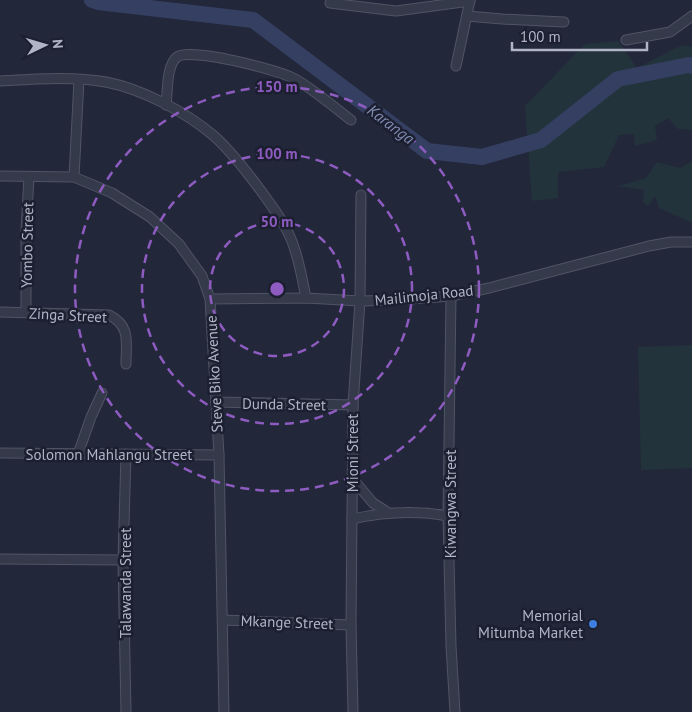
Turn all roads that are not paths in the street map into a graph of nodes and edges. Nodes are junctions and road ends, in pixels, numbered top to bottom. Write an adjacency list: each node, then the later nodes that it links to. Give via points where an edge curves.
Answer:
1 (470, 0): 2 (street, via 396,11); 3 (street)
2 (330, 3)
3 (467, 16): 5 (street); 7 (street)
4 (692, 16): 6 (street, via 670,32)
5 (564, 22)
6 (626, 40)
7 (456, 66)
8 (0, 80): 9 (street)
9 (79, 80): 10 (street, via 106,82); 14 (street)
10 (166, 104): 11 (street, via 172,63 178,56 203,55 270,69 296,79); 18 (street, via 214,136 241,164 269,202 291,239)
11 (351, 120)
12 (0, 176): 13 (street, Steve Biko Avenue)
13 (28, 177): 14 (street, Steve Biko Avenue); 22 (street, Yombo Street)
14 (74, 177): 19 (street, Steve Biko Avenue, via 112,193 150,216 179,244 202,276)
15 (361, 195): 20 (street, Mioni Street)
16 (692, 242): 17 (street, Mailimoja Road, via 649,246)
17 (451, 296): 20 (street, Mailimoja Road); 33 (street, Kiwangwa Street)
18 (306, 298): 19 (street, Mailimoja Road); 20 (street, Mailimoja Road)
19 (210, 299): 25 (street, Steve Biko Avenue)
20 (360, 301): 26 (street, Mioni Street)
21 (0, 312): 22 (street, Zinga Street)
22 (26, 312): 23 (street, Zinga Street, via 109,315 123,325)
23 (126, 364)
24 (102, 393): 28 (street)
25 (216, 402): 26 (street, Dunda Street); 30 (street, Steve Biko Avenue)
26 (353, 405): 31 (street, Mioni Street)
27 (0, 453): 28 (street, Solomon Mahlangu Street)
28 (78, 454): 29 (street, Solomon Mahlangu Street)
29 (126, 454): 30 (street, Solomon Mahlangu Street); 36 (street, Talawanda Street)
30 (219, 455): 37 (street, Steve Biko Avenue)
31 (352, 478): 32 (street, via 373,503); 34 (street, Mioni Street)
32 (387, 512): 33 (street); 34 (street)
33 (448, 516): 42 (street, Kiwangwa Street)
34 (352, 519): 38 (street, Mioni Street)
35 (0, 559): 36 (street)
36 (123, 560): 39 (street, Talawanda Street)
37 (222, 620): 38 (street, Mkange Street); 40 (street, Steve Biko Avenue)
38 (351, 624): 41 (street, Mioni Street)
39 (126, 712)
40 (224, 712)
41 (353, 712)
42 (456, 712)

